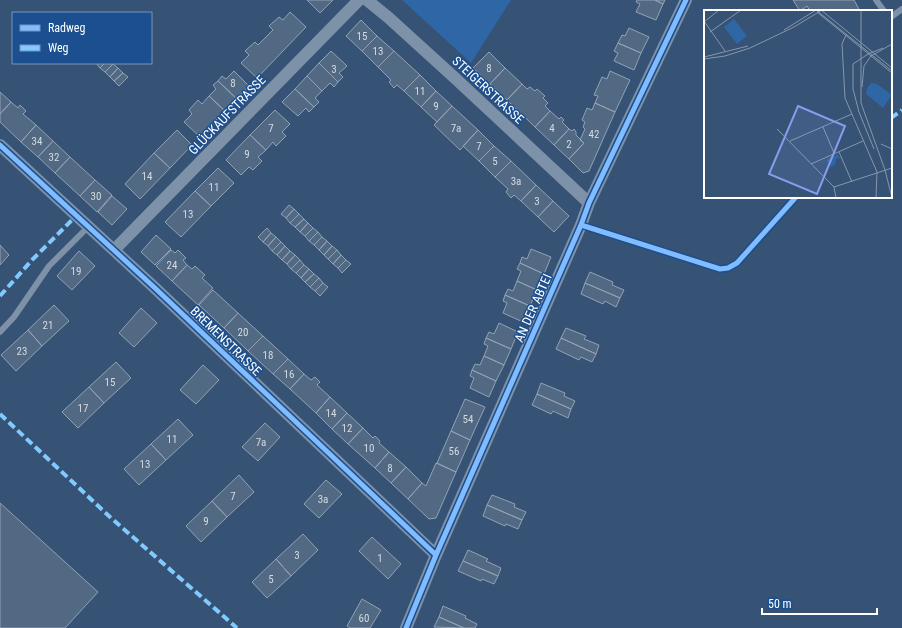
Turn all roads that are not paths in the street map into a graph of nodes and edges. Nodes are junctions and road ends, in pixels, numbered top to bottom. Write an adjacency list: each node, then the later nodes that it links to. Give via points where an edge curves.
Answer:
1 (360, 0): 11 (street, GLÜCKAUFSTRASSE)
2 (367, 0): 9 (street, STEIGERSTRASSE)
3 (686, 0): 9 (street, AN DER ABTEI)
4 (876, 0): 6 (lane)
5 (902, 9): 7 (lane)
6 (883, 10)
7 (892, 16)
8 (0, 145): 10 (street, BREMENSTRASSE)
9 (589, 203): 13 (street, AN DER ABTEI)
10 (89, 226): 11 (street, BREMENSTRASSE); 12 (lane, via 49,266 14,317)
11 (114, 250): 13 (street, BREMENSTRASSE)
12 (0, 332)
13 (436, 555): 14 (street, AN DER ABTEI)
14 (406, 628)

